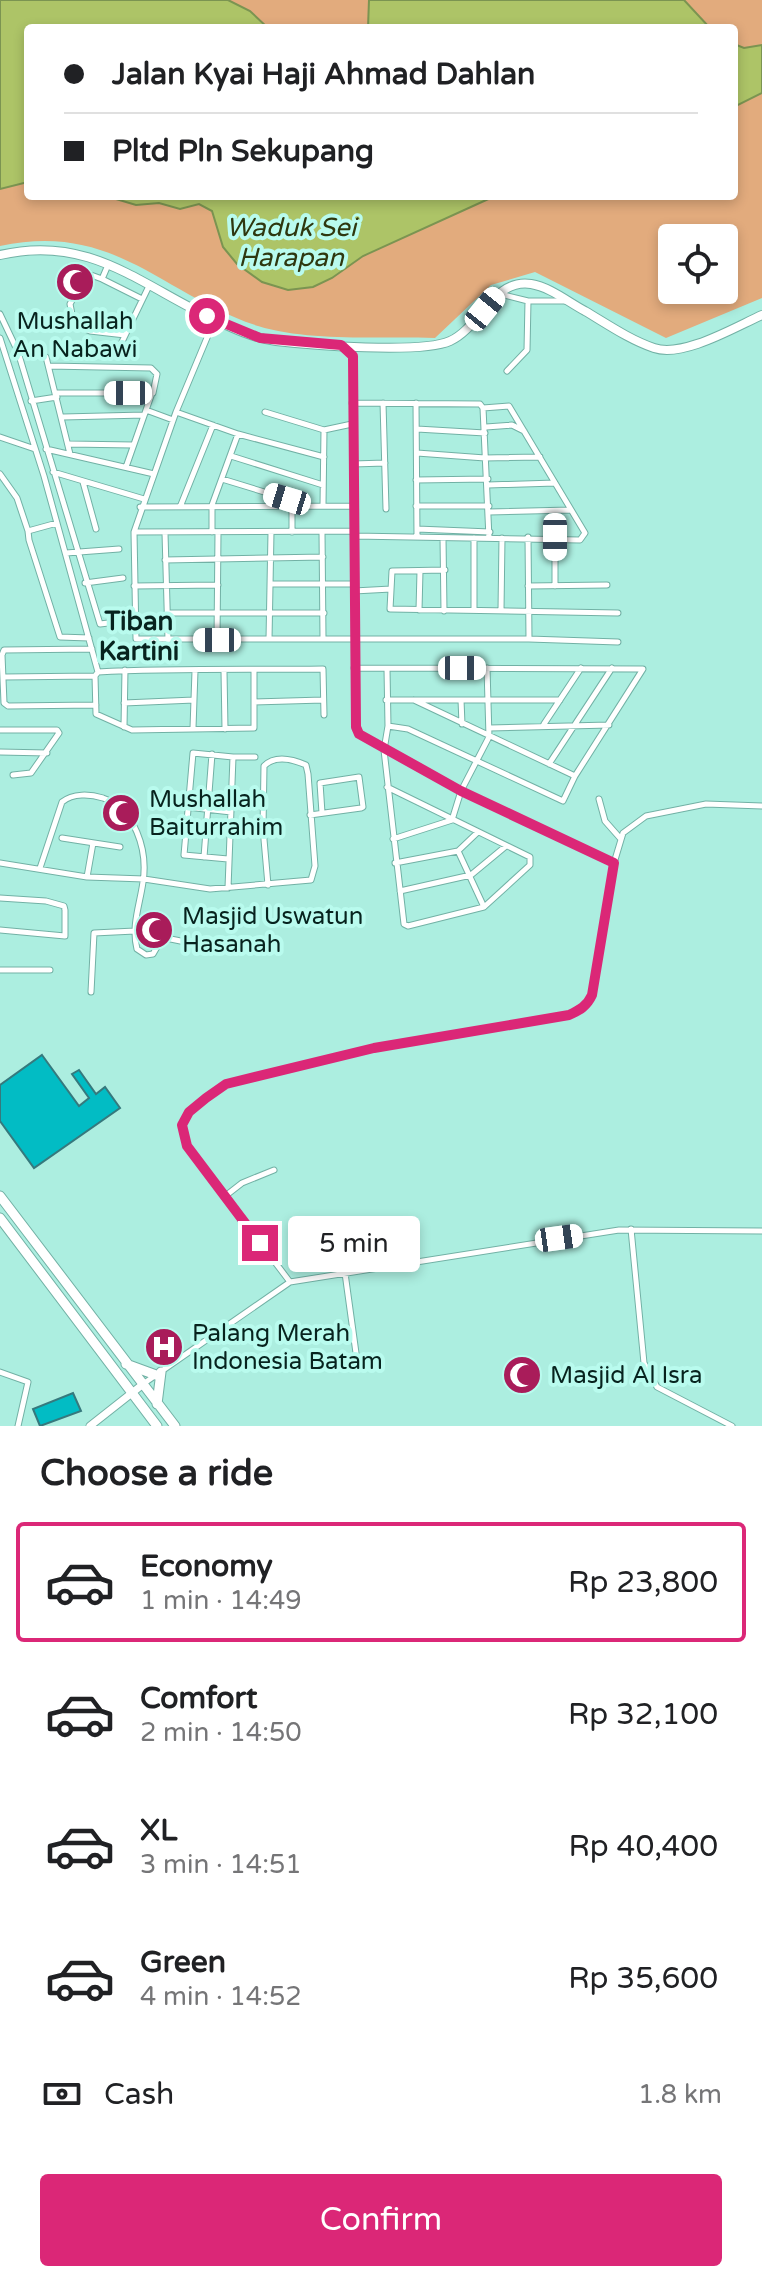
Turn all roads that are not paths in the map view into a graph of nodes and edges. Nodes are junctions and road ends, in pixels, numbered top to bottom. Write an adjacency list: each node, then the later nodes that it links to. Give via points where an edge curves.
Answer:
1 (0, 255): 2 (main road, via 54,249)
2 (109, 265): 5 (street); 6 (main road)
3 (69, 267): 4 (street)
4 (88, 272): 5 (street); 15 (street, via 70,304 74,325)
5 (102, 279): 8 (street)
6 (149, 286): 8 (street); 13 (main road)
7 (499, 293): 9 (street); 10 (main road, via 527,283); 18 (main road, via 448,342)
8 (142, 299): 15 (street)
9 (528, 301): 10 (street); 23 (street, via 527,350)
10 (565, 301): 12 (main road, via 625,335 665,350 703,341)
11 (0, 314): 14 (street)
12 (762, 315)
13 (215, 320): 17 (main road, via 268,340); 32 (street)
14 (2, 322): 26 (street, via 18,352)
15 (125, 335): 19 (street)
16 (0, 338): 47 (street)
17 (341, 345): 18 (main road); 20 (street)
18 (366, 346): 20 (street)
19 (119, 348)
20 (353, 356): 27 (street)
21 (46, 357): 22 (street)
22 (49, 366): 24 (street, via 151,368 157,374); 25 (street)
23 (507, 371)
24 (152, 393): 25 (street); 31 (street)
25 (56, 395): 26 (street); 34 (street)
26 (31, 401): 46 (street)
27 (352, 403): 28 (street); 36 (street)
28 (383, 403): 29 (street); 54 (street)
29 (416, 403): 30 (street, via 472,402); 38 (street)
30 (483, 408): 40 (street); 42 (street, via 509,406)
31 (145, 412): 34 (street); 35 (street); 45 (street)
32 (176, 412): 35 (street); 37 (street)
33 (265, 412): 39 (street)
34 (63, 417): 44 (street)
35 (173, 420): 59 (street)
36 (352, 424): 39 (street); 55 (street)
37 (213, 425): 41 (street); 73 (street)
38 (417, 429): 40 (street); 48 (street)
39 (324, 430): 51 (street)
40 (485, 430): 42 (street, via 512,425); 53 (street)
41 (238, 434): 50 (street); 51 (street)
42 (527, 434): 52 (street)
43 (0, 437): 47 (street)
44 (70, 444): 45 (street); 49 (street)
45 (133, 445): 56 (street)
46 (45, 448): 49 (street); 57 (street)
47 (35, 449): 77 (street)
48 (417, 453): 53 (street); 61 (street)
49 (70, 454): 56 (street)
50 (231, 456): 60 (street); 65 (street)
51 (324, 457): 65 (street)
52 (540, 457): 53 (street); 64 (street)
53 (485, 458): 63 (street)
54 (385, 463): 55 (street); 74 (street)
55 (353, 464): 70 (street)
56 (126, 467): 59 (street)
57 (52, 472): 62 (street); 97 (street)
58 (0, 474): 80 (street, via 17,498)
59 (154, 474): 66 (street)
60 (222, 479): 67 (street); 68 (street)
61 (416, 480): 63 (street); 71 (street)
62 (83, 481): 66 (street); 78 (street)
63 (488, 482): 64 (street); 75 (street)
64 (555, 483): 76 (street)
65 (323, 485): 69 (street)
66 (144, 499): 72 (street)
67 (212, 505): 68 (street); 73 (street); 82 (street)
68 (292, 505): 69 (street); 84 (street)
69 (323, 505): 70 (street)
70 (353, 506): 87 (street)
71 (416, 506): 75 (street); 79 (street)
72 (140, 507): 73 (street); 81 (street)
73 (180, 507)
74 (386, 509)
75 (489, 509): 76 (street); 88 (street)
76 (572, 510): 91 (street, via 584,536)
77 (57, 523): 80 (street); 96 (street)
78 (96, 529)
79 (417, 529): 88 (street); 89 (street)
80 (28, 531): 127 (street, via 56,632 65,639)
81 (134, 532): 86 (street); 111 (street)
82 (215, 532): 83 (street); 86 (street); 98 (street)
83 (271, 532): 84 (street); 100 (street)
84 (292, 532): 85 (street)
85 (322, 532): 87 (street); 99 (street)
86 (165, 533): 101 (street)
87 (354, 534): 89 (street); 114 (street)
88 (490, 535): 93 (street); 94 (street)
89 (417, 537): 92 (street)
90 (528, 537): 91 (street); 94 (street); 112 (street)
91 (555, 537): 113 (street)
92 (443, 538): 93 (street); 102 (street)
93 (474, 538): 116 (street)
94 (502, 538): 118 (street)
95 (119, 549): 97 (street)
96 (66, 553): 97 (street); 127 (street)
97 (77, 553): 105 (street)
98 (219, 557): 100 (street); 101 (street); 108 (street)
99 (323, 557): 100 (street); 109 (street)
100 (271, 558): 106 (street)
101 (165, 560): 107 (street)
102 (445, 570): 103 (street); 120 (street)
103 (420, 571): 115 (street, via 392,571); 117 (street)
104 (123, 578): 105 (street)
105 (85, 583): 126 (street, via 101,625)
106 (271, 584): 109 (street); 122 (street)
107 (166, 585): 108 (street); 111 (street); 123 (street)
108 (218, 585): 121 (street)
109 (323, 585): 114 (street); 124 (street)
110 (607, 585): 113 (street)
111 (134, 586): 132 (street, via 136,639)
112 (528, 586): 113 (street); 119 (street)
113 (555, 586)
114 (354, 588): 115 (street); 129 (street)
115 (391, 589): 117 (street, via 390,609)
116 (474, 609): 118 (street); 120 (street)
117 (419, 610): 120 (street)
118 (501, 610): 119 (street)
119 (528, 610): 125 (street); 131 (street)
120 (444, 611)
121 (217, 612): 122 (street); 123 (street); 133 (street)
122 (270, 612): 124 (street); 130 (street)
123 (168, 613): 132 (street)
124 (324, 613): 128 (street)
125 (618, 613)
126 (125, 621)
127 (89, 638): 135 (street)
128 (323, 638): 129 (street); 130 (street)
129 (354, 638): 131 (street); 136 (street)
130 (269, 639): 133 (street)
131 (529, 639): 134 (street)
132 (168, 640): 133 (street)
133 (217, 640)
134 (618, 642)
135 (92, 649): 145 (street); 146 (street, via 4,650)
136 (354, 668): 140 (street); 169 (street, via 356,727)
137 (487, 668): 138 (street); 140 (street); 152 (street)
138 (581, 668): 139 (street); 153 (street)
139 (613, 668): 160 (street); 161 (street, via 643,669)
140 (387, 669): 149 (street)
141 (125, 670): 143 (street); 145 (street); 155 (street)
142 (254, 670): 144 (street); 148 (street, via 323,669); 154 (street)
143 (195, 671): 144 (street); 147 (street)
144 (224, 671): 166 (street)
145 (96, 674): 146 (street); 156 (street)
146 (4, 677): 156 (street, via 5,706)
147 (194, 700): 155 (street); 164 (street)
148 (323, 700): 154 (street); 157 (street)
149 (386, 700): 150 (street); 162 (street)
150 (414, 700): 151 (street); 158 (street)
151 (461, 700): 152 (street); 158 (street)
152 (488, 700): 153 (street); 165 (street)
153 (560, 700): 159 (street)
154 (254, 702): 166 (street, via 254,728)
155 (124, 703): 163 (street)
156 (96, 705): 163 (street, via 98,717)
157 (324, 715)
158 (462, 724): 168 (street)
159 (544, 725): 160 (street); 165 (street)
160 (577, 725): 161 (street); 176 (street)
161 (609, 725): 178 (street)
162 (388, 726): 169 (street); 175 (street, via 408,729)
163 (124, 727): 164 (street)
164 (193, 728): 166 (street)
165 (490, 728): 168 (street)
166 (225, 729)
167 (0, 730): 171 (street, via 57,730 59,736)
168 (489, 737): 175 (street); 176 (street)
169 (384, 750): 179 (street); 180 (street)
170 (0, 752): 171 (street)
171 (47, 753): 177 (street, via 31,773)
172 (212, 754): 173 (street); 183 (street, via 191,755); 184 (street)
173 (233, 757): 174 (street); 185 (street)
174 (255, 757)
175 (477, 761): 178 (street, via 563,801); 180 (street)
176 (549, 764): 178 (street)
177 (13, 775)
178 (575, 776)
179 (387, 787): 188 (street); 192 (street)
180 (461, 791): 188 (street); 201 (street)
181 (599, 799): 191 (street, via 605,821)
182 (762, 806): 191 (street, via 706,804 646,816)
183 (187, 807): 184 (street); 197 (street, via 184,855)
184 (207, 810): 185 (street); 197 (street)
185 (231, 812): 198 (street)
186 (322, 813): 186 (street, via 363,807 359,777 322,781); 187 (street)
187 (310, 815): 206 (street, via 315,874 311,880); 206 (street, via 306,765 268,761 263,801)
188 (452, 820): 189 (street); 192 (street)
189 (478, 832): 194 (street); 196 (street)
190 (62, 838): 193 (street)
191 (620, 838): 201 (street)
192 (393, 839): 200 (street)
193 (93, 843): 195 (street); 204 (street)
194 (506, 846): 203 (street); 210 (street, via 532,861)
195 (120, 847)
196 (458, 851): 200 (street); 203 (street)
197 (204, 857): 198 (street)
198 (228, 859): 207 (street)
199 (0, 863): 202 (street)
200 (395, 863): 208 (street)
201 (614, 863): 219 (street, via 589,1003 569,1015 374,1048 226,1084 189,1112 182,1125 187,1146)
202 (40, 868): 204 (street); 205 (street, via 62,802 68,797 98,797 127,812 139,839)
203 (471, 875): 208 (street); 210 (street)
204 (87, 877): 205 (street)
205 (144, 879): 207 (street); 212 (street)
206 (268, 885): 207 (street)
207 (228, 888)
208 (400, 891): 210 (street, via 408,926)
209 (0, 898): 211 (street, via 64,906 65,936)
210 (484, 907)
211 (0, 930)
212 (135, 931): 213 (street, via 137,949 146,955 156,951 156,936); 216 (street, via 94,933)
213 (205, 946)
214 (0, 970): 215 (street)
215 (50, 970)
216 (91, 992)
217 (274, 1170): 219 (street)
218 (0, 1196): 226 (highway)
219 (224, 1197): 224 (street)
220 (0, 1218): 229 (highway)
221 (631, 1229): 222 (street); 223 (street); 235 (street, via 649,1377 657,1387)
222 (762, 1231)
223 (345, 1273): 224 (street); 225 (street)
224 (290, 1282): 228 (street)
225 (356, 1353)
226 (126, 1364): 228 (highway); 229 (highway)
227 (0, 1372): 231 (street, via 28,1382)
228 (158, 1374): 229 (street); 230 (highway)
229 (137, 1389): 230 (highway); 232 (street); 233 (highway)
230 (157, 1404): 234 (highway)
231 (18, 1426)
232 (90, 1426)
233 (157, 1426)
234 (175, 1426)
235 (732, 1426)

